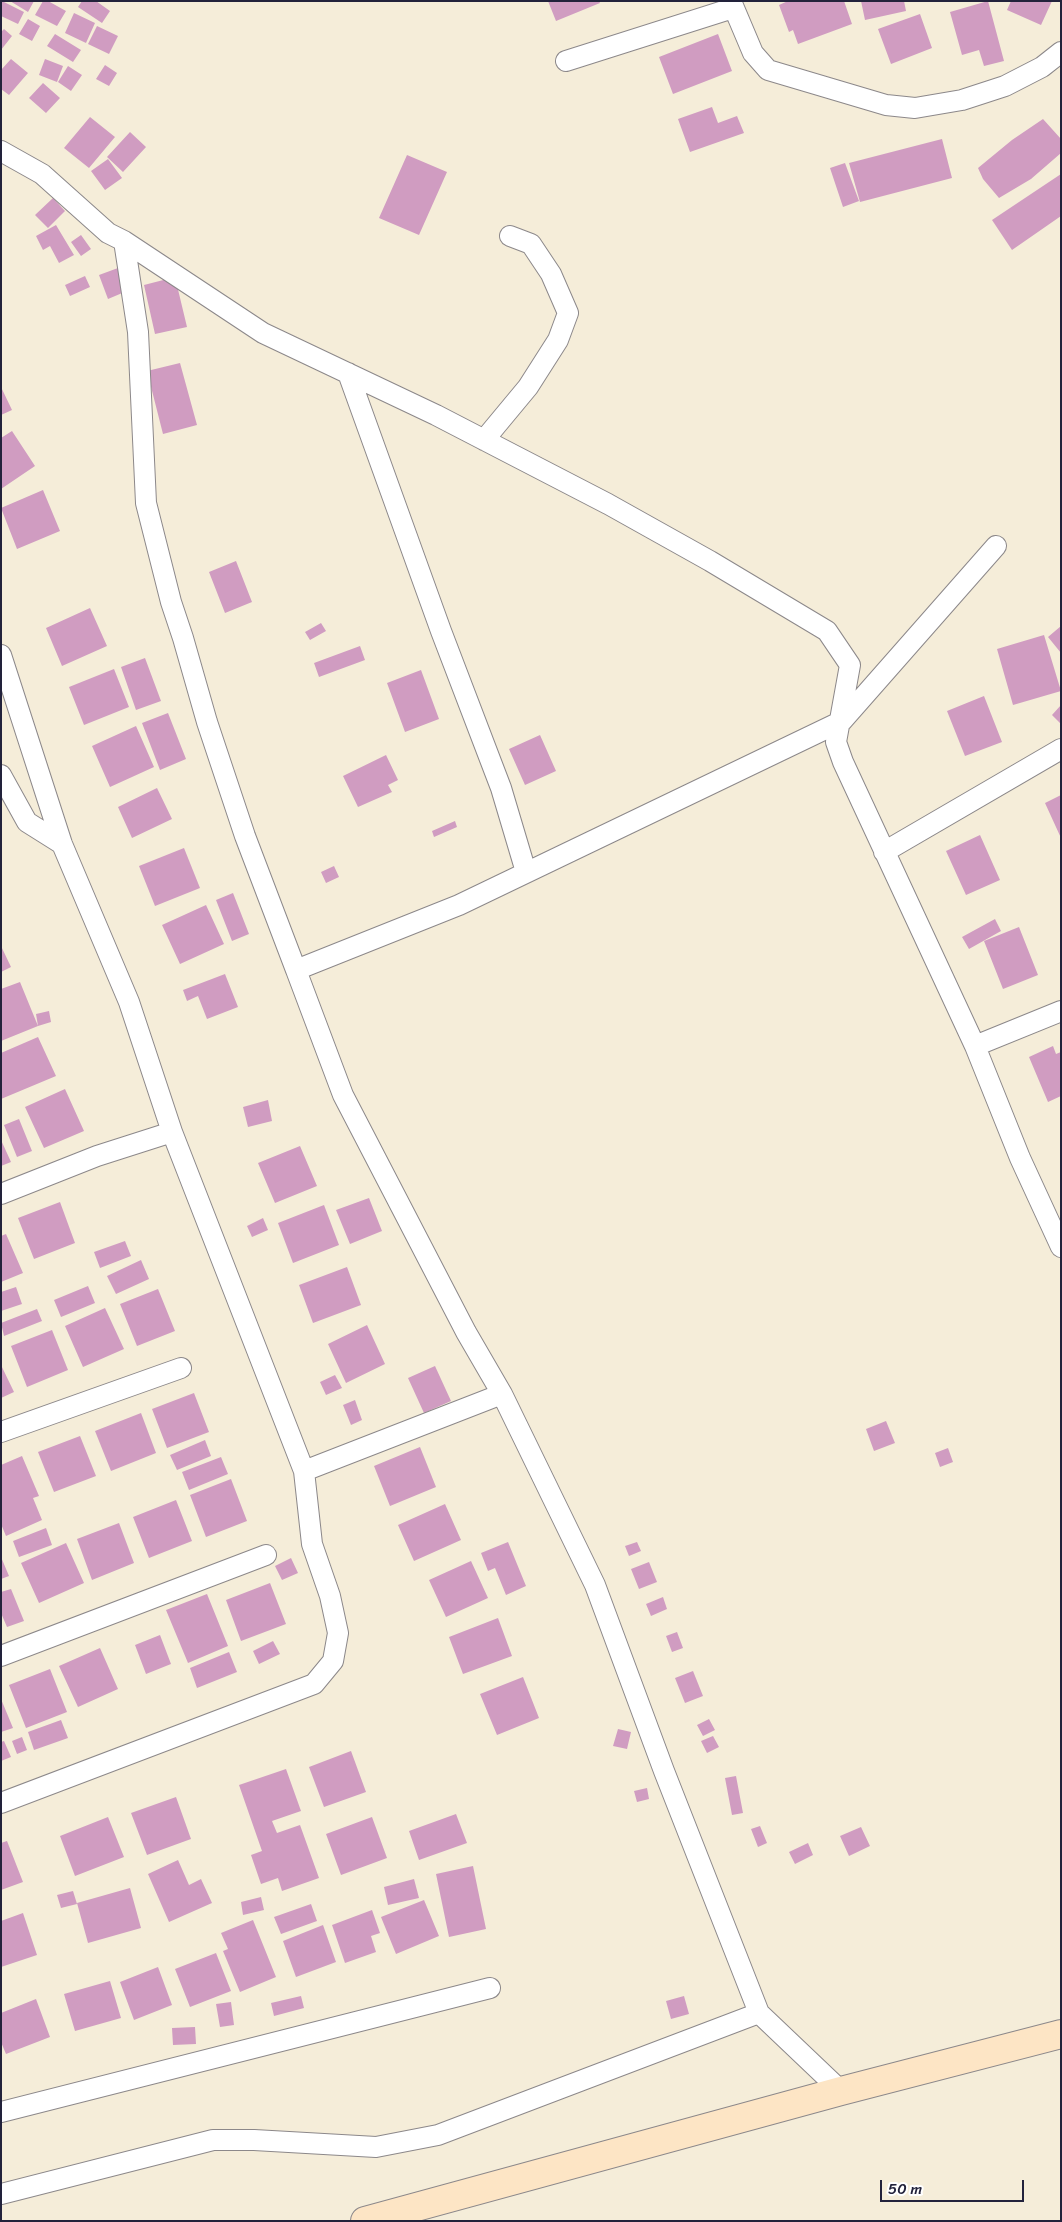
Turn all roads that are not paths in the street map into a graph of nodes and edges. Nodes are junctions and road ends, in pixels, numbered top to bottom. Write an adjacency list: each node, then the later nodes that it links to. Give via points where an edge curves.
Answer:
1 (732, 4): 2 (street, via 753,52 768,70 886,105 915,108 962,100 1005,86 1042,67); 3 (street)
2 (1061, 52)
3 (566, 61)
4 (1, 151): 6 (street, via 42,174 108,233)
5 (510, 236): 8 (street, via 531,244 552,274 568,313 558,340 528,387)
6 (124, 241): 7 (street, via 263,333); 17 (street, via 138,332 146,503 207,722 245,836)
7 (348, 373): 8 (street); 16 (street, via 501,788)
8 (484, 440): 11 (street, via 608,504 827,631 850,665)
9 (996, 546): 11 (street)
10 (1, 656): 14 (street)
11 (842, 721): 15 (street, via 836,742); 16 (street)
12 (1061, 749): 15 (street)
13 (1, 774): 14 (street, via 27,822)
14 (62, 844): 20 (street, via 129,1002)
15 (884, 852): 19 (street)
16 (526, 872): 17 (street, via 459,904)
17 (296, 970): 24 (street, via 343,1095 466,1332)
18 (1061, 1011): 19 (street)
19 (975, 1046): 22 (street, via 1020,1158)
20 (172, 1132): 21 (street, via 97,1156); 26 (street)
21 (1, 1194)
22 (1061, 1247)
23 (181, 1368): 25 (street)
24 (502, 1394): 26 (street); 31 (street, via 595,1585)
25 (1, 1432)
26 (304, 1471): 29 (street, via 312,1544 330,1596 338,1633 333,1661 314,1684)
27 (266, 1555): 28 (street)
28 (1, 1656)
29 (1, 1803)
30 (490, 1988): 34 (street)
31 (759, 2012): 33 (street); 35 (street, via 438,2135 376,2147 214,2140)
32 (1061, 2034): 33 (main road)
33 (841, 2091): 36 (main road)
34 (1, 2112)
35 (1, 2194)
36 (365, 2221)

